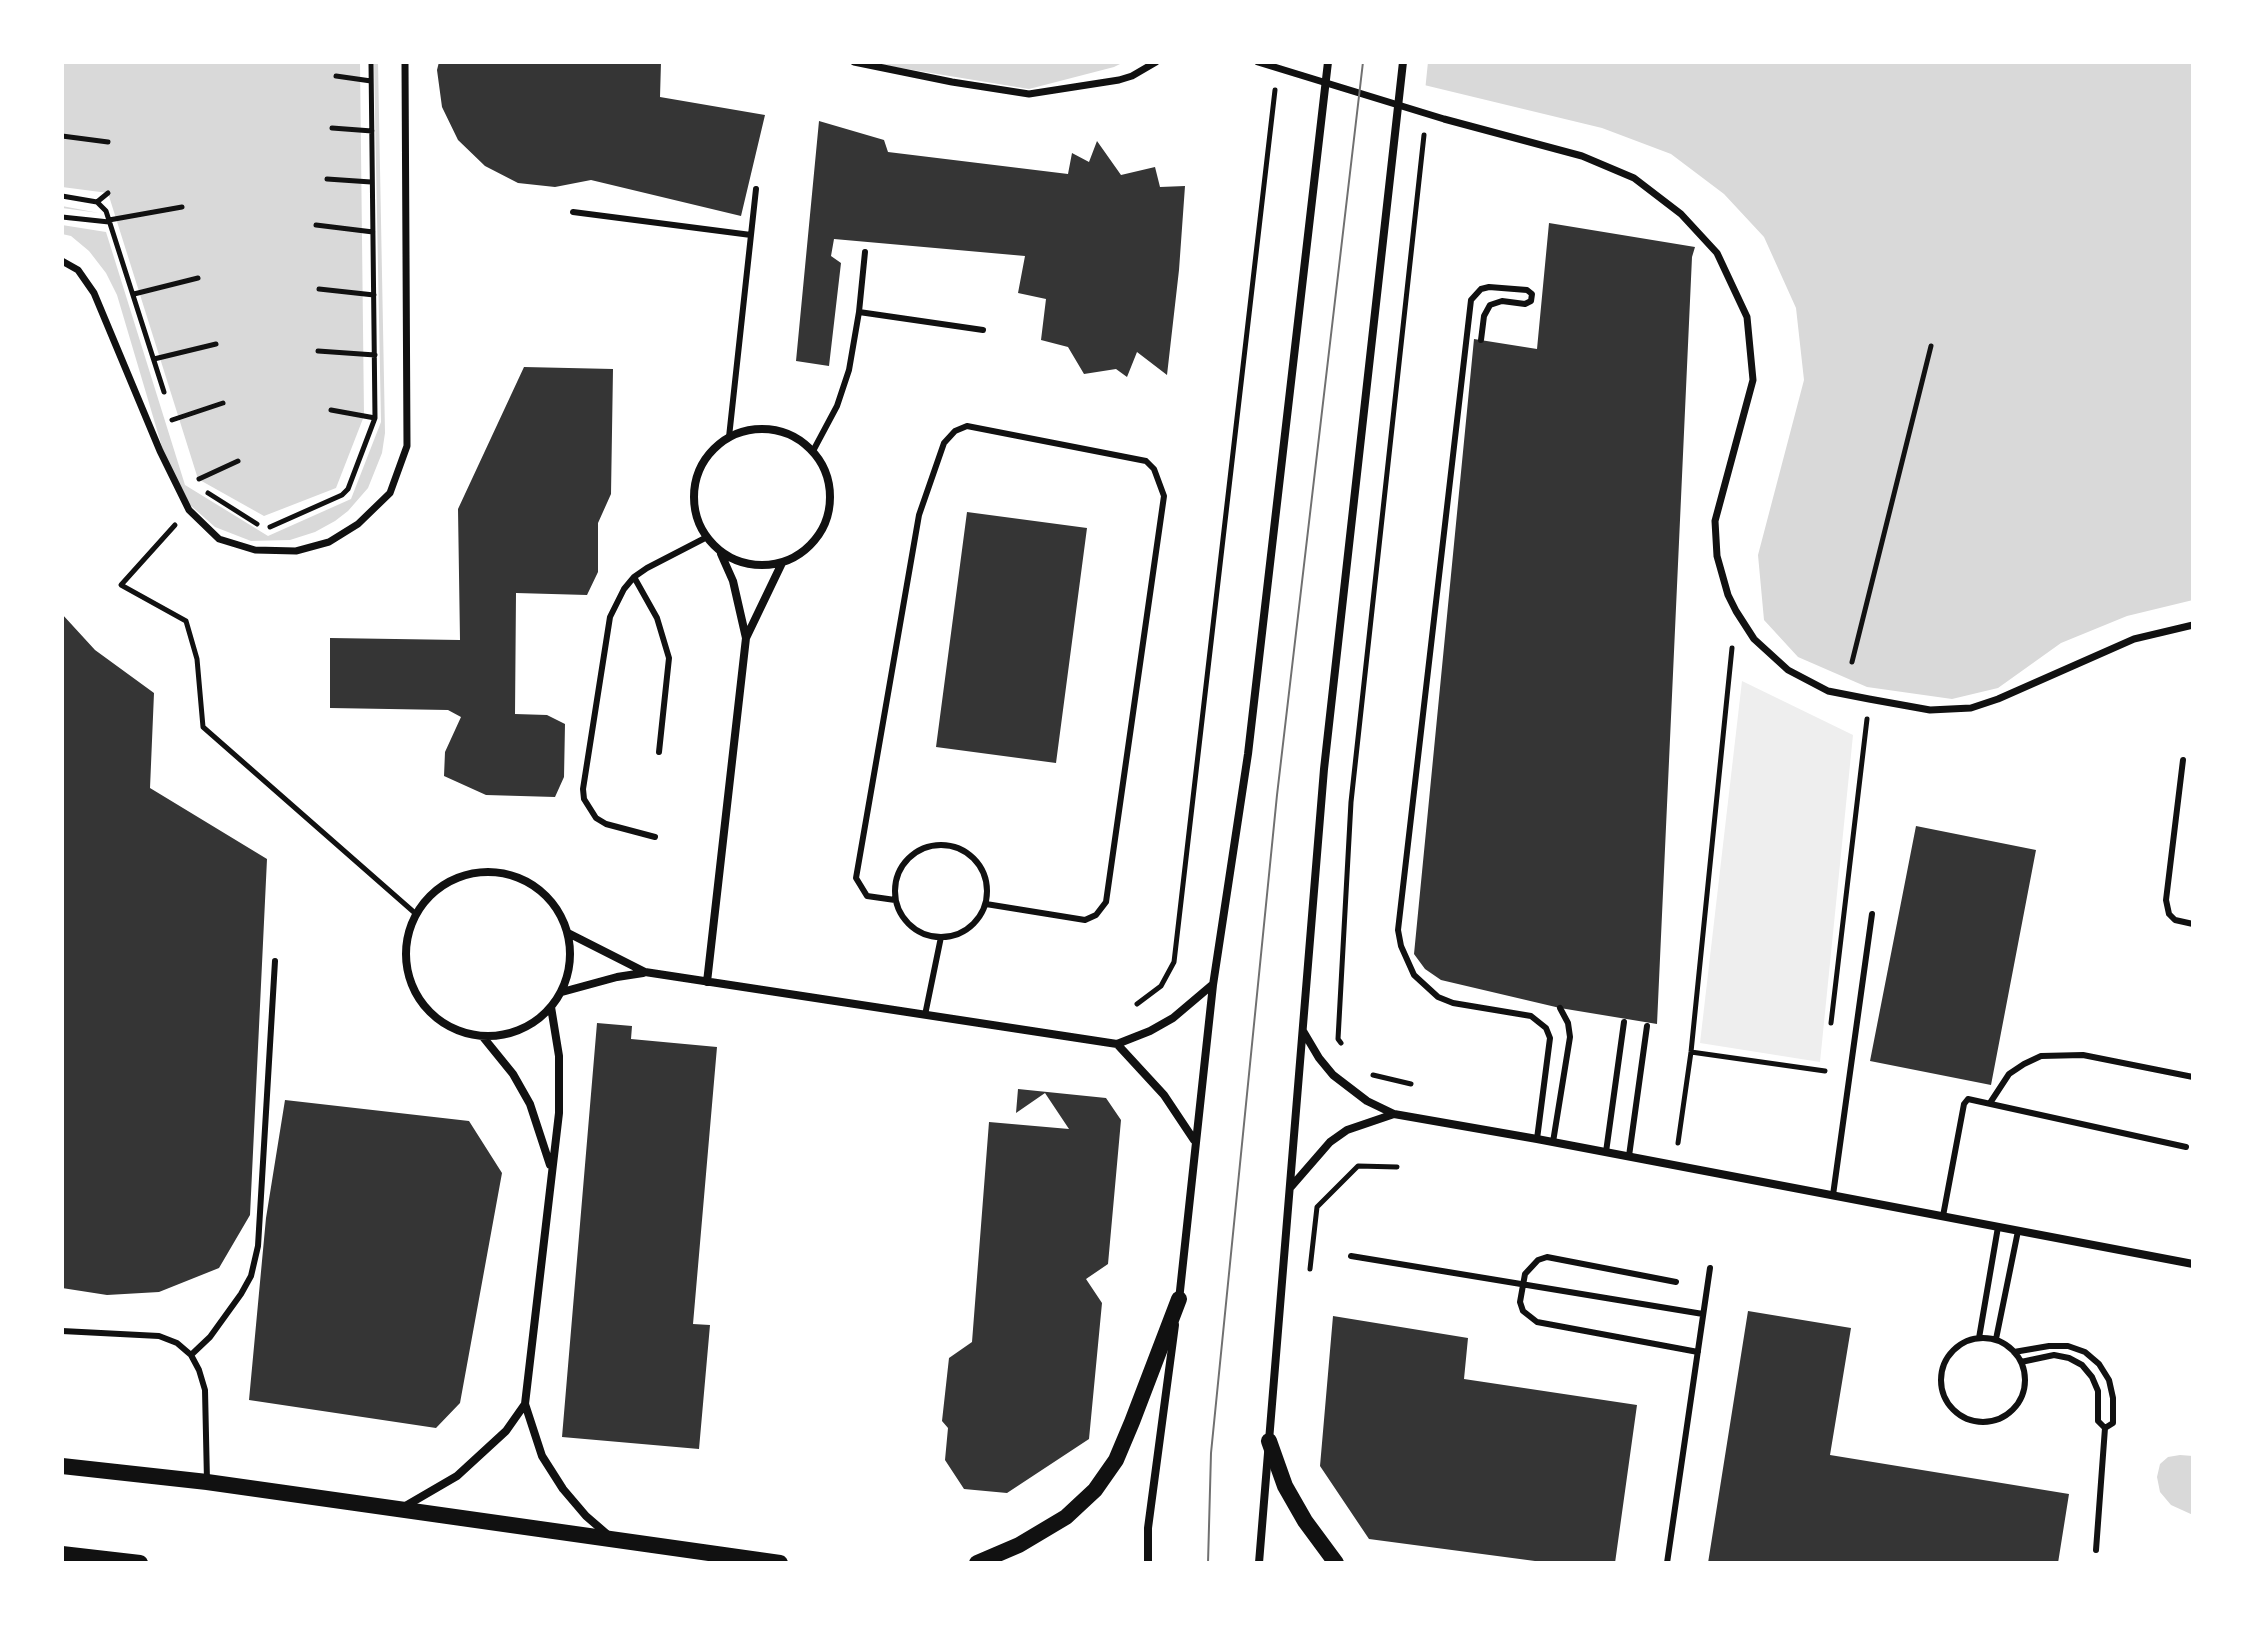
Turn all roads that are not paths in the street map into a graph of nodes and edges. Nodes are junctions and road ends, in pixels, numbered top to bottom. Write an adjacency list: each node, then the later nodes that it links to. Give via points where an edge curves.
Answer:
1 (405, 62): 11 (street, via 407,446 390,493 358,524 329,542 296,551 255,550 219,539 189,510 94,293 78,270)
2 (854, 62): 3 (street, via 1029,94 1119,80)
3 (1156, 62)
4 (1258, 62): 21 (street, via 1582,156 1634,178 1681,214 1717,253 1747,317 1753,380 1715,521 1717,556 1736,611 1754,639 1788,670 1828,691 1930,710 1971,708 2134,639)
5 (1328, 62): 35 (street, via 1248,754)
6 (1403, 62): 42 (street, via 1324,769)
7 (756, 189): 9 (lane)
8 (573, 212): 9 (lane)
9 (751, 235): 15 (lane)
10 (865, 252): 12 (lane)
11 (62, 261)
12 (859, 312): 13 (lane); 16 (lane, via 849,370)
13 (983, 330)
14 (1481, 340): 48 (lane, via 1490,305 1529,303 1532,294 1489,287 1471,300 1398,930 1410,968 1438,997 1531,1016 1546,1028 1550,1038)
15 (729, 437): 16 (street, via 750,429 773,429 795,436); 17 (street, via 711,451 694,493 696,516)
16 (813, 451): 19 (street, via 826,470 829,516 819,537)
17 (707, 537): 18 (street); 20 (lane)
18 (721, 554): 19 (street, via 762,566); 22 (street)
19 (782, 563): 22 (street)
20 (634, 577): 23 (lane, via 657,618 669,658); 25 (lane, via 610,617 583,789 596,818)
21 (2193, 625)
22 (746, 638): 34 (street)
23 (659, 752)
24 (2183, 760): 29 (lane, via 2166,900 2175,920)
25 (655, 837)
26 (895, 900): 27 (lane, via 896,879 906,860 922,848 943,844 963,850 978,863 987,883); 27 (lane, via 867,896 856,878 919,515 944,443 967,426 1146,461 1164,496 1106,902 1085,920); 31 (lane, via 912,927)
27 (986, 904): 31 (lane, via 964,931)
28 (1872, 914): 56 (lane)
29 (2193, 924)
30 (568, 933): 33 (street); 36 (street, via 569,973); 43 (street, via 556,908 537,888 511,876 484,872 457,878 433,892 416,914 407,940 407,968 416,994 433,1015 456,1030)
31 (941, 937): 39 (lane)
32 (275, 961): 72 (lane, via 258,1246 241,1294)
33 (645, 972): 34 (street); 36 (street)
34 (707, 982): 39 (street)
35 (1213, 985): 44 (street, via 1173,1018); 49 (street)
36 (562, 992): 37 (street)
37 (551, 1007): 43 (street, via 534,1024 509,1035); 54 (street, via 560,1084)
38 (1560, 1008): 50 (lane, via 1570,1037)
39 (925, 1015): 44 (street)
40 (1624, 1022): 52 (lane)
41 (1647, 1026): 53 (lane)
42 (1303, 1030): 47 (street, via 1333,1075); 55 (street)
43 (483, 1037): 54 (street, via 530,1104)
44 (1117, 1044): 49 (street, via 1164,1095)
45 (2193, 1077): 46 (lane, via 2083,1055 2041,1056 2016,1069)
46 (1990, 1103): 51 (lane); 57 (lane, via 1970,1099 1964,1104)
47 (1394, 1114): 48 (street); 55 (street, via 1347,1130 1330,1142)
48 (1537, 1139): 50 (street)
49 (1195, 1141): 65 (street)
50 (1553, 1142): 52 (street)
51 (2186, 1147)
52 (1606, 1152): 53 (street)
53 (1629, 1156): 56 (street)
54 (552, 1170): 74 (street)
55 (1290, 1188): 76 (street)
56 (1833, 1195): 57 (street)
57 (1943, 1216): 58 (street)
58 (1998, 1227): 59 (street); 68 (lane)
59 (2018, 1231): 61 (street); 69 (lane)
60 (1351, 1256): 64 (lane)
61 (2193, 1264)
62 (1710, 1268): 66 (lane)
63 (1676, 1282): 64 (lane, via 1547,1257 1530,1266)
64 (1523, 1285): 66 (lane); 70 (lane, via 1523,1311 1537,1322)
65 (1179, 1299): 85 (main road, via 1116,1460 1095,1490 1066,1517); 86 (street, via 1148,1528)
66 (1703, 1314): 70 (lane)
67 (62, 1331): 72 (lane, via 159,1336)
68 (1979, 1338): 69 (lane); 73 (lane, via 1961,1343 1941,1371 1941,1388 1962,1417 1996,1420 2012,1411 2025,1379)
69 (1996, 1339): 71 (lane)
70 (1698, 1352): 89 (lane)
71 (2014, 1352): 73 (lane); 75 (lane, via 2068,1346 2085,1352 2109,1380 2113,1423)
72 (191, 1355): 78 (lane, via 205,1390)
73 (2021, 1362): 75 (lane, via 2054,1355 2082,1365 2098,1391 2098,1421)
74 (525, 1404): 79 (street, via 506,1431 457,1476); 80 (street, via 542,1456 563,1489)
75 (2105, 1428): 81 (lane)
76 (1269, 1441): 87 (street); 88 (main road, via 1285,1486)
77 (62, 1466): 78 (main road)
78 (207, 1482): 79 (main road)
79 (399, 1509): 80 (main road)
80 (612, 1538): 84 (main road)
81 (2096, 1550)
82 (62, 1554): 83 (main road)
83 (140, 1563)
84 (780, 1563)
85 (977, 1563)
86 (1148, 1563)
87 (1259, 1563)
88 (1336, 1563)
89 (1667, 1563)

